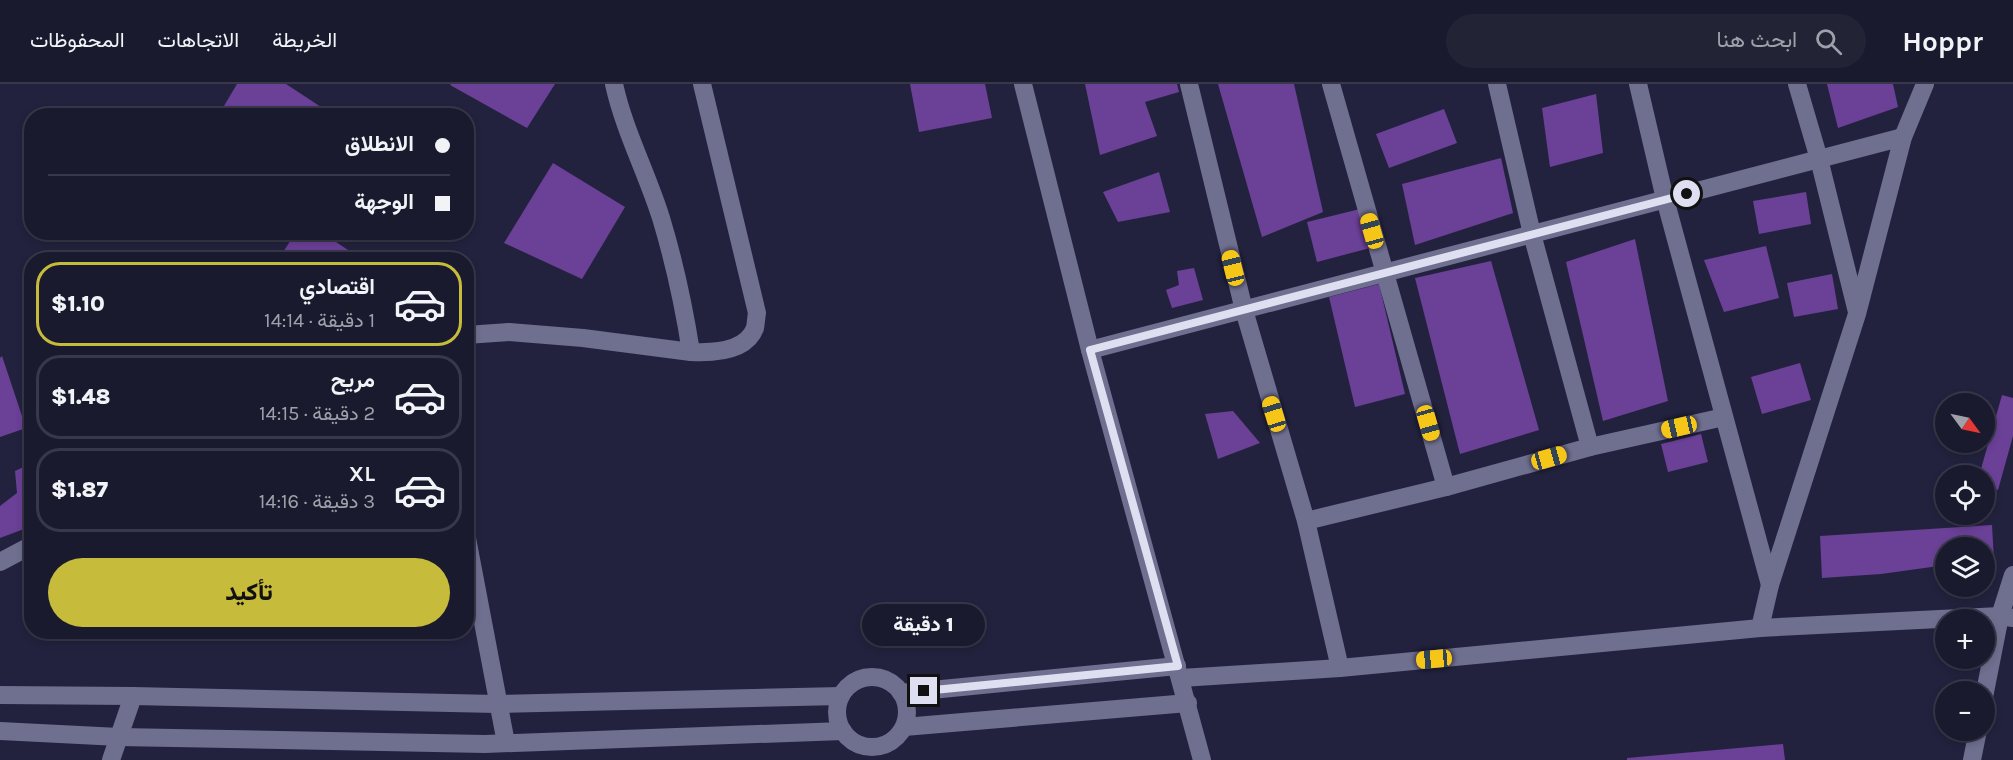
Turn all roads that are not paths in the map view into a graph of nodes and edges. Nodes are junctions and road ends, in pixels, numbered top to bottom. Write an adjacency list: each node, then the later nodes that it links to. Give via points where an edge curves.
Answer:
1 (614, 84): 19 (street, via 661,217)
2 (702, 84): 19 (street, via 757,313 755,329 745,342 730,349)
3 (1023, 84): 18 (street)
4 (1189, 84): 15 (street)
5 (1331, 84): 14 (street)
6 (1497, 84): 13 (street)
7 (1638, 84): 12 (street)
8 (1797, 84): 11 (street)
9 (1925, 84): 10 (street)
10 (1903, 137): 11 (street); 16 (street)
11 (1819, 159): 12 (street); 16 (street)
12 (1665, 199): 13 (street); 20 (street)
13 (1532, 234): 14 (street); 21 (street)
14 (1384, 273): 15 (street); 22 (street)
15 (1244, 310): 18 (street); 23 (street)
16 (1857, 314): 28 (street)
17 (474, 334): 19 (street, via 510,332)
18 (1090, 350): 32 (street)
19 (691, 352)
20 (1724, 417): 21 (street); 28 (street)
21 (1590, 447): 22 (street)
22 (1446, 487): 23 (street)
23 (1306, 521): 31 (street)
24 (24, 549): 25 (street)
25 (0, 562)
26 (2013, 575): 29 (street)
27 (474, 577): 39 (street)
28 (1770, 585): 30 (street)
29 (2007, 617): 30 (street); 33 (street)
30 (1760, 628): 31 (street)
31 (1341, 668): 32 (street)
32 (1179, 672): 34 (street); 38 (street)
33 (1989, 681)
34 (901, 693): 37 (street, via 884,679 870,677 857,680); 40 (street, via 907,713)
35 (0, 695): 36 (street)
36 (133, 696): 39 (street); 43 (street)
37 (841, 696): 39 (street); 42 (street, via 837,713)
38 (1188, 703): 40 (street); 48 (street)
39 (497, 704): 45 (street)
40 (904, 727): 46 (street, via 896,738)
41 (0, 731): 43 (street)
42 (843, 731): 45 (street); 46 (street)
43 (119, 737): 45 (street); 47 (street)
44 (1976, 741): 49 (street)
45 (506, 743)
46 (873, 754)
47 (111, 760)
48 (1202, 760)
49 (1972, 760)

